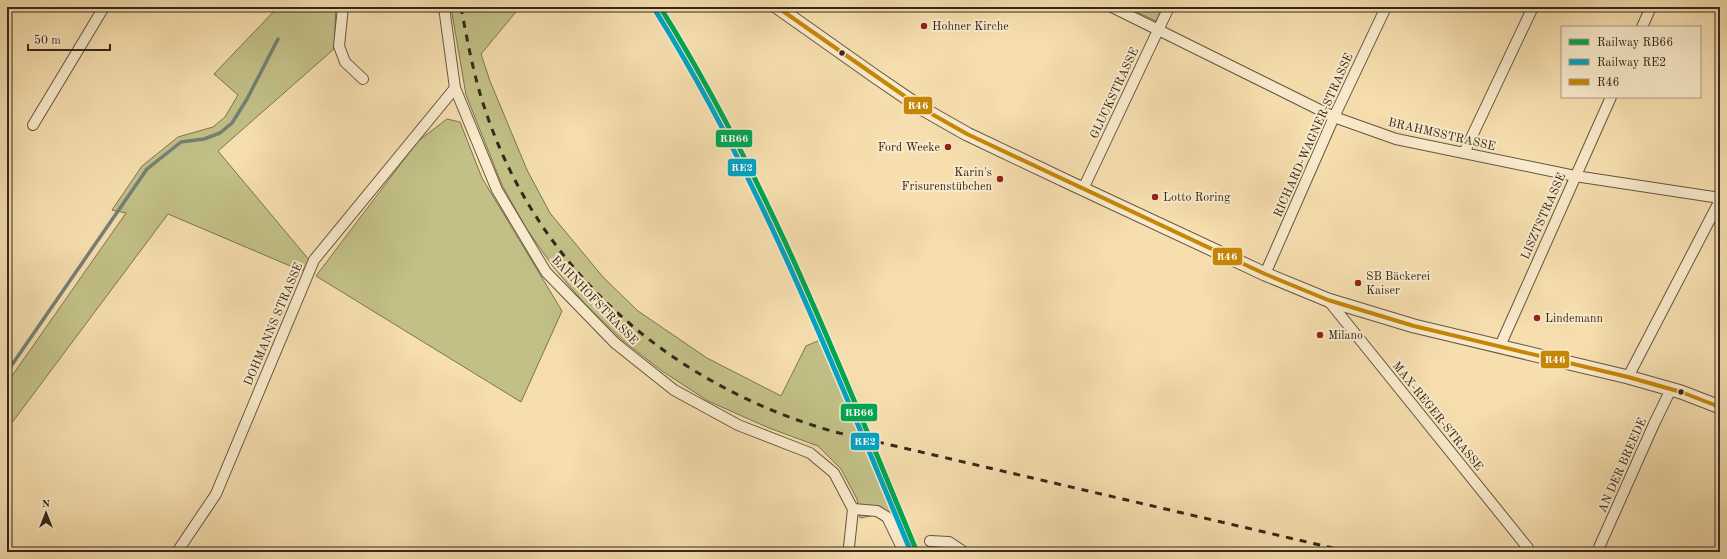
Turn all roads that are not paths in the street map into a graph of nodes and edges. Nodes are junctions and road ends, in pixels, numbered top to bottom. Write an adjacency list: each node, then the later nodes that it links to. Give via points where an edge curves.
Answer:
1 (104, 7): 16 (street)
2 (343, 7): 12 (street, via 339,46 345,62)
3 (444, 7): 13 (street, BAHNHOFSTRASSE)
4 (777, 7): 19 (street, via 923,109 967,134)
5 (1112, 7): 11 (street, BRAHMSSTRASSE)
6 (1168, 7): 11 (street, GLUCKSTRASSE)
7 (1386, 7): 15 (street, RICHARD-WAGNER-STRASSE)
8 (1533, 7): 17 (street)
9 (1651, 7): 10 (street)
10 (1642, 26)
11 (1158, 29): 15 (street, BRAHMSSTRASSE); 19 (street, GLUCKSTRASSE)
12 (363, 79)
13 (455, 88): 27 (street, BAHNHOFSTRASSE, via 497,190 546,272 615,343 674,390 738,425 810,453 834,472); 30 (street, DOHMANNS STRASSE, via 314,260 216,494)
14 (1611, 98): 18 (street, LISZTSTRASSE)
15 (1334, 117): 17 (street, BRAHMSSTRASSE, via 1396,139); 21 (street, RICHARD-WAGNER-STRASSE)
16 (33, 125)
17 (1464, 153): 18 (street, BRAHMSSTRASSE)
18 (1575, 176): 20 (street, BRAHMSSTRASSE); 23 (street, LISZTSTRASSE)
19 (1083, 189): 21 (street)
20 (1720, 199): 24 (street)
21 (1265, 274): 22 (street)
22 (1328, 300): 23 (street, via 1414,326); 29 (street, MAX-REGER-STRASSE)
23 (1500, 346): 24 (street)
24 (1628, 377): 25 (street)
25 (1671, 389): 26 (street); 34 (street, AN DER BREEDE)
26 (1720, 407)
27 (853, 509): 31 (street); 32 (street, via 877,511 887,517)
28 (930, 541): 33 (street, via 949,542)
29 (1528, 548)
30 (177, 552)
31 (847, 552)
32 (904, 552)
33 (964, 552)
34 (1597, 552)

